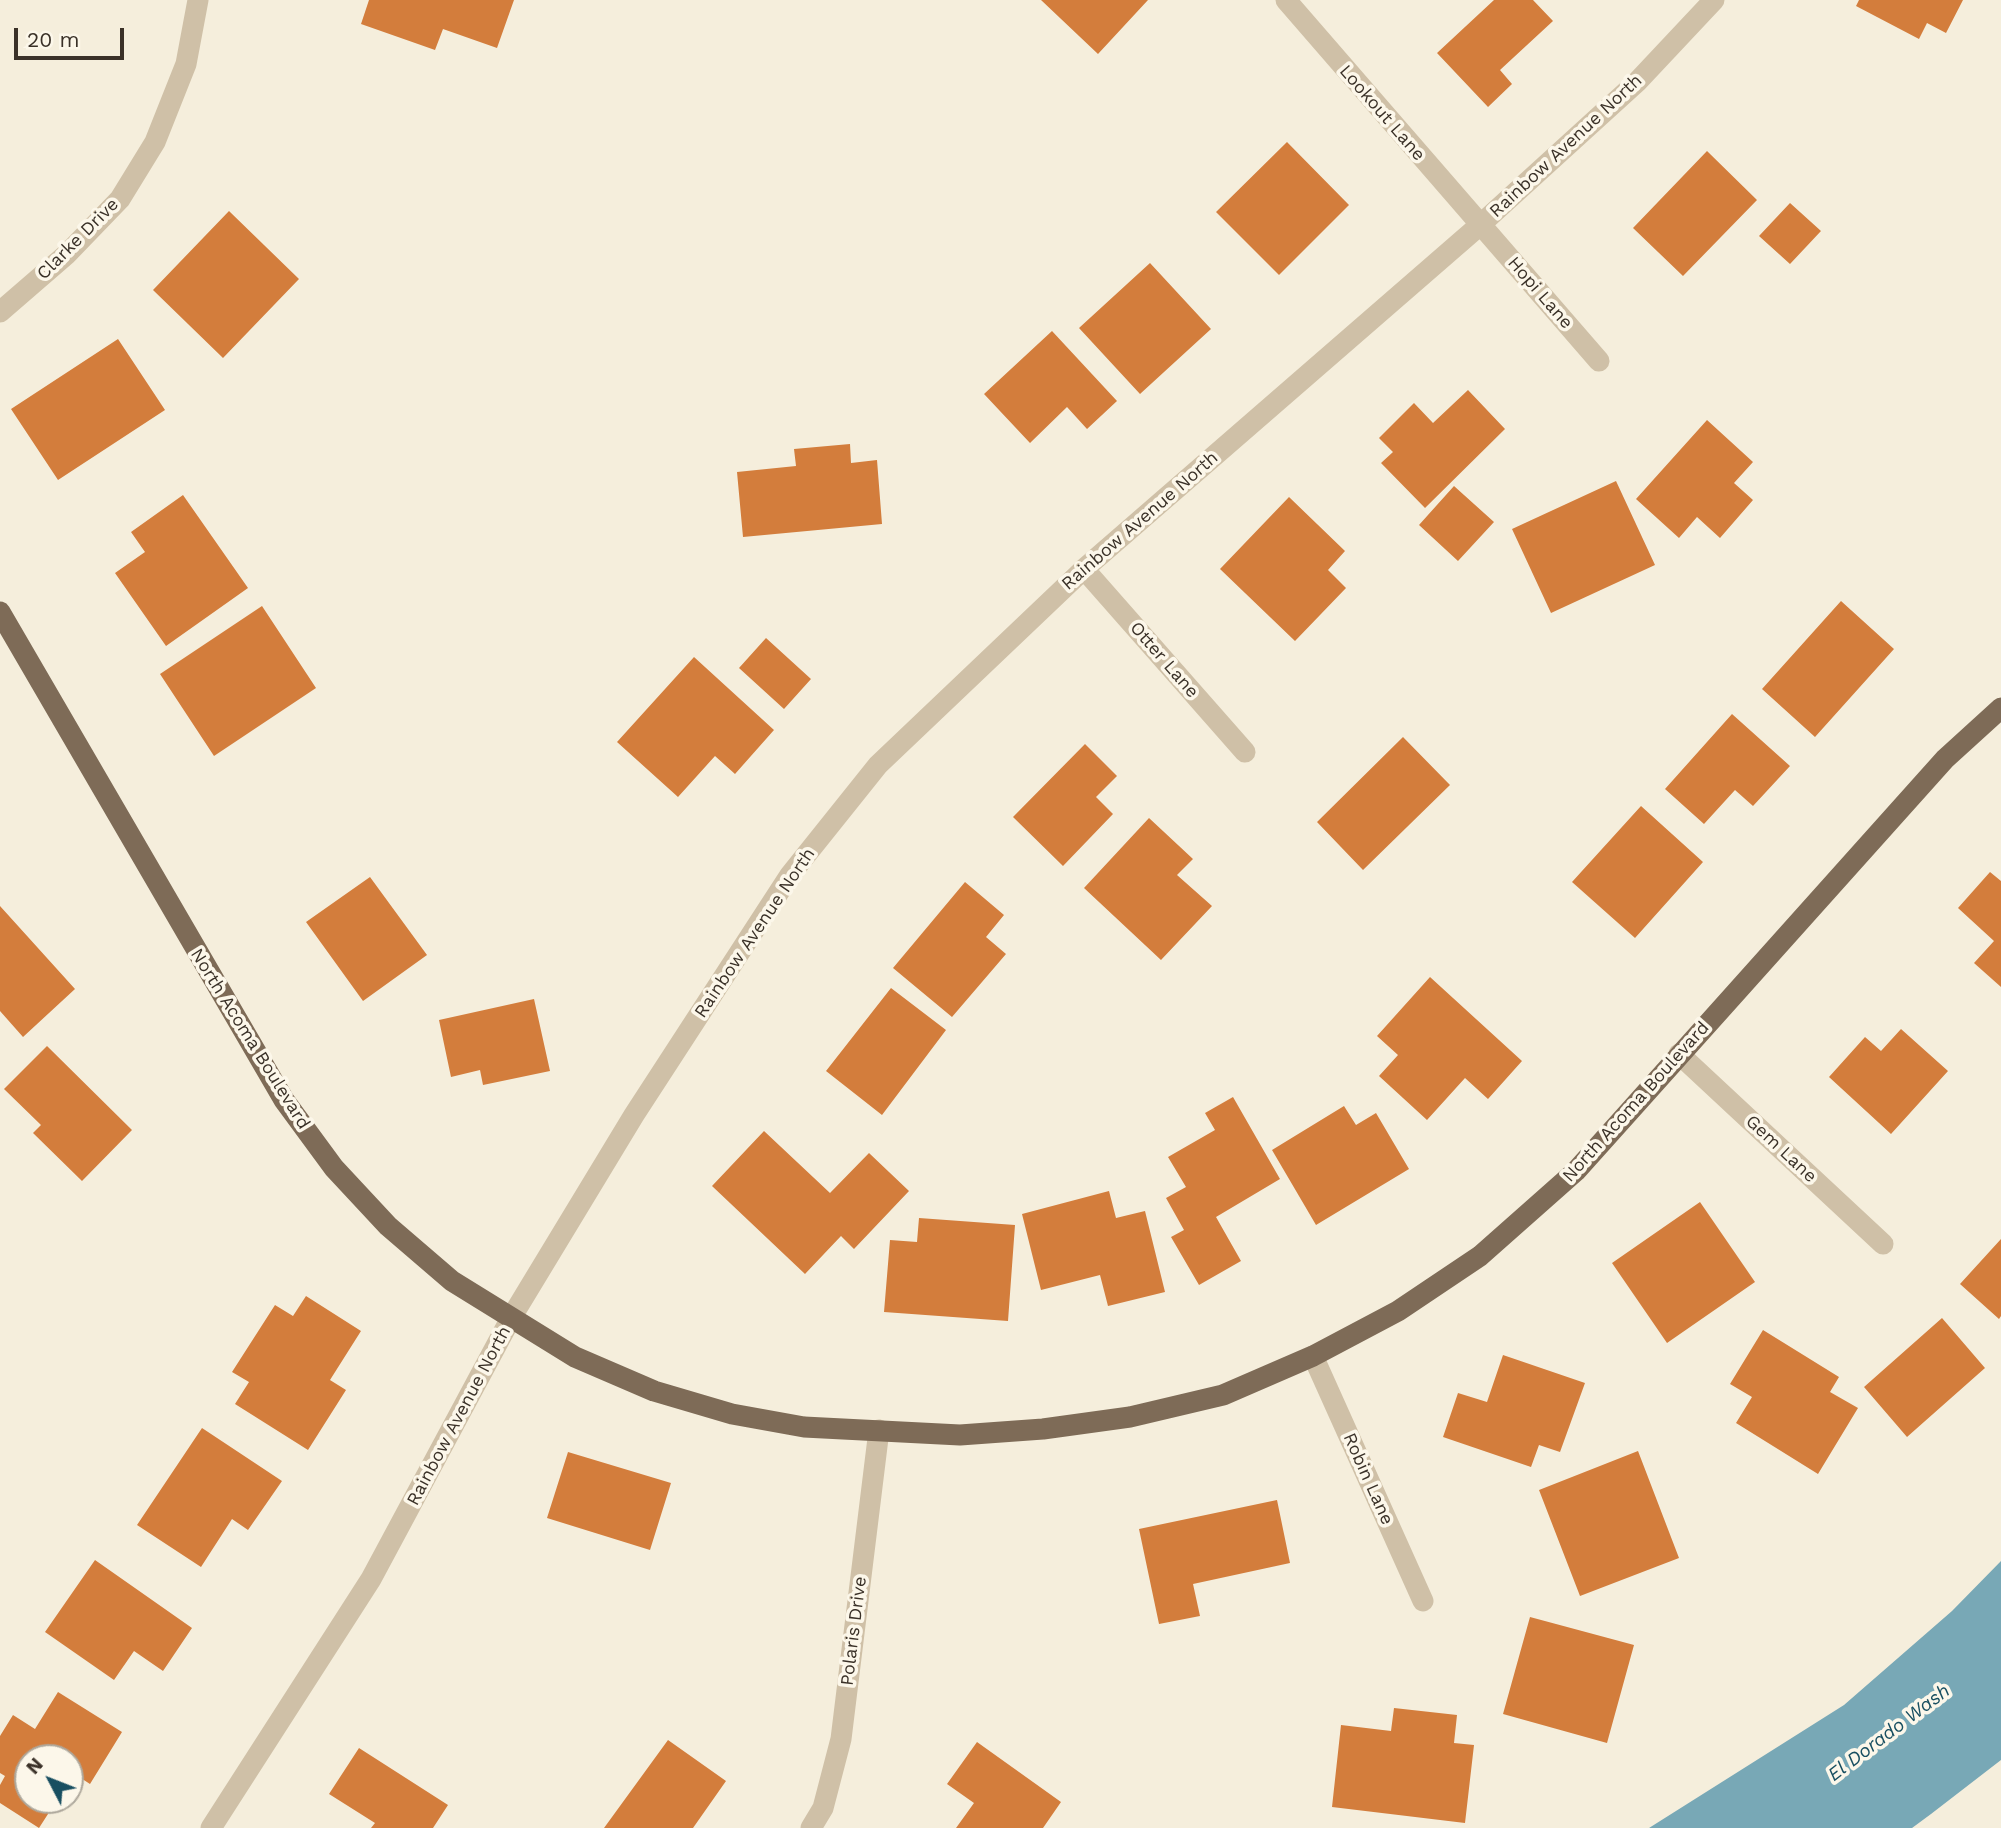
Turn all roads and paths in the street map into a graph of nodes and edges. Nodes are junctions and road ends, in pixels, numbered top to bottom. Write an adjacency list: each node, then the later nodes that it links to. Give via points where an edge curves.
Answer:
1 (198, 0): 5 (street, Clarke Drive, via 186,64 155,142 120,199 67,254)
2 (1286, 0): 4 (street, Lookout Lane)
3 (1714, 0): 4 (street, Rainbow Avenue North, via 1637,82)
4 (1480, 225): 6 (street, Hopi Lane); 7 (street, Rainbow Avenue North)
5 (0, 312)
6 (1599, 361)
7 (1084, 569): 10 (street, Otter Lane); 13 (street, Rainbow Avenue North, via 878,765 790,875 634,1115)
8 (0, 612): 13 (main road, North Acoma Boulevard, via 291,1110 334,1168 388,1226 452,1281)
9 (2001, 708): 11 (main road, North Acoma Boulevard, via 1945,759)
10 (1245, 752)
11 (1679, 1054): 12 (street, Gem Lane); 14 (main road, North Acoma Boulevard, via 1576,1171 1480,1256 1398,1311)
12 (1883, 1244)
13 (511, 1318): 15 (main road, North Acoma Boulevard, via 575,1357 654,1391 732,1414); 17 (street, Rainbow Avenue North, via 371,1579)
14 (1313, 1356): 15 (main road, North Acoma Boulevard, via 1223,1395 1129,1417 960,1435); 16 (street, Robin Lane)
15 (879, 1430): 18 (street, Polaris Drive, via 841,1740 823,1808)
16 (1423, 1601)
17 (211, 1828)
18 (811, 1828)

